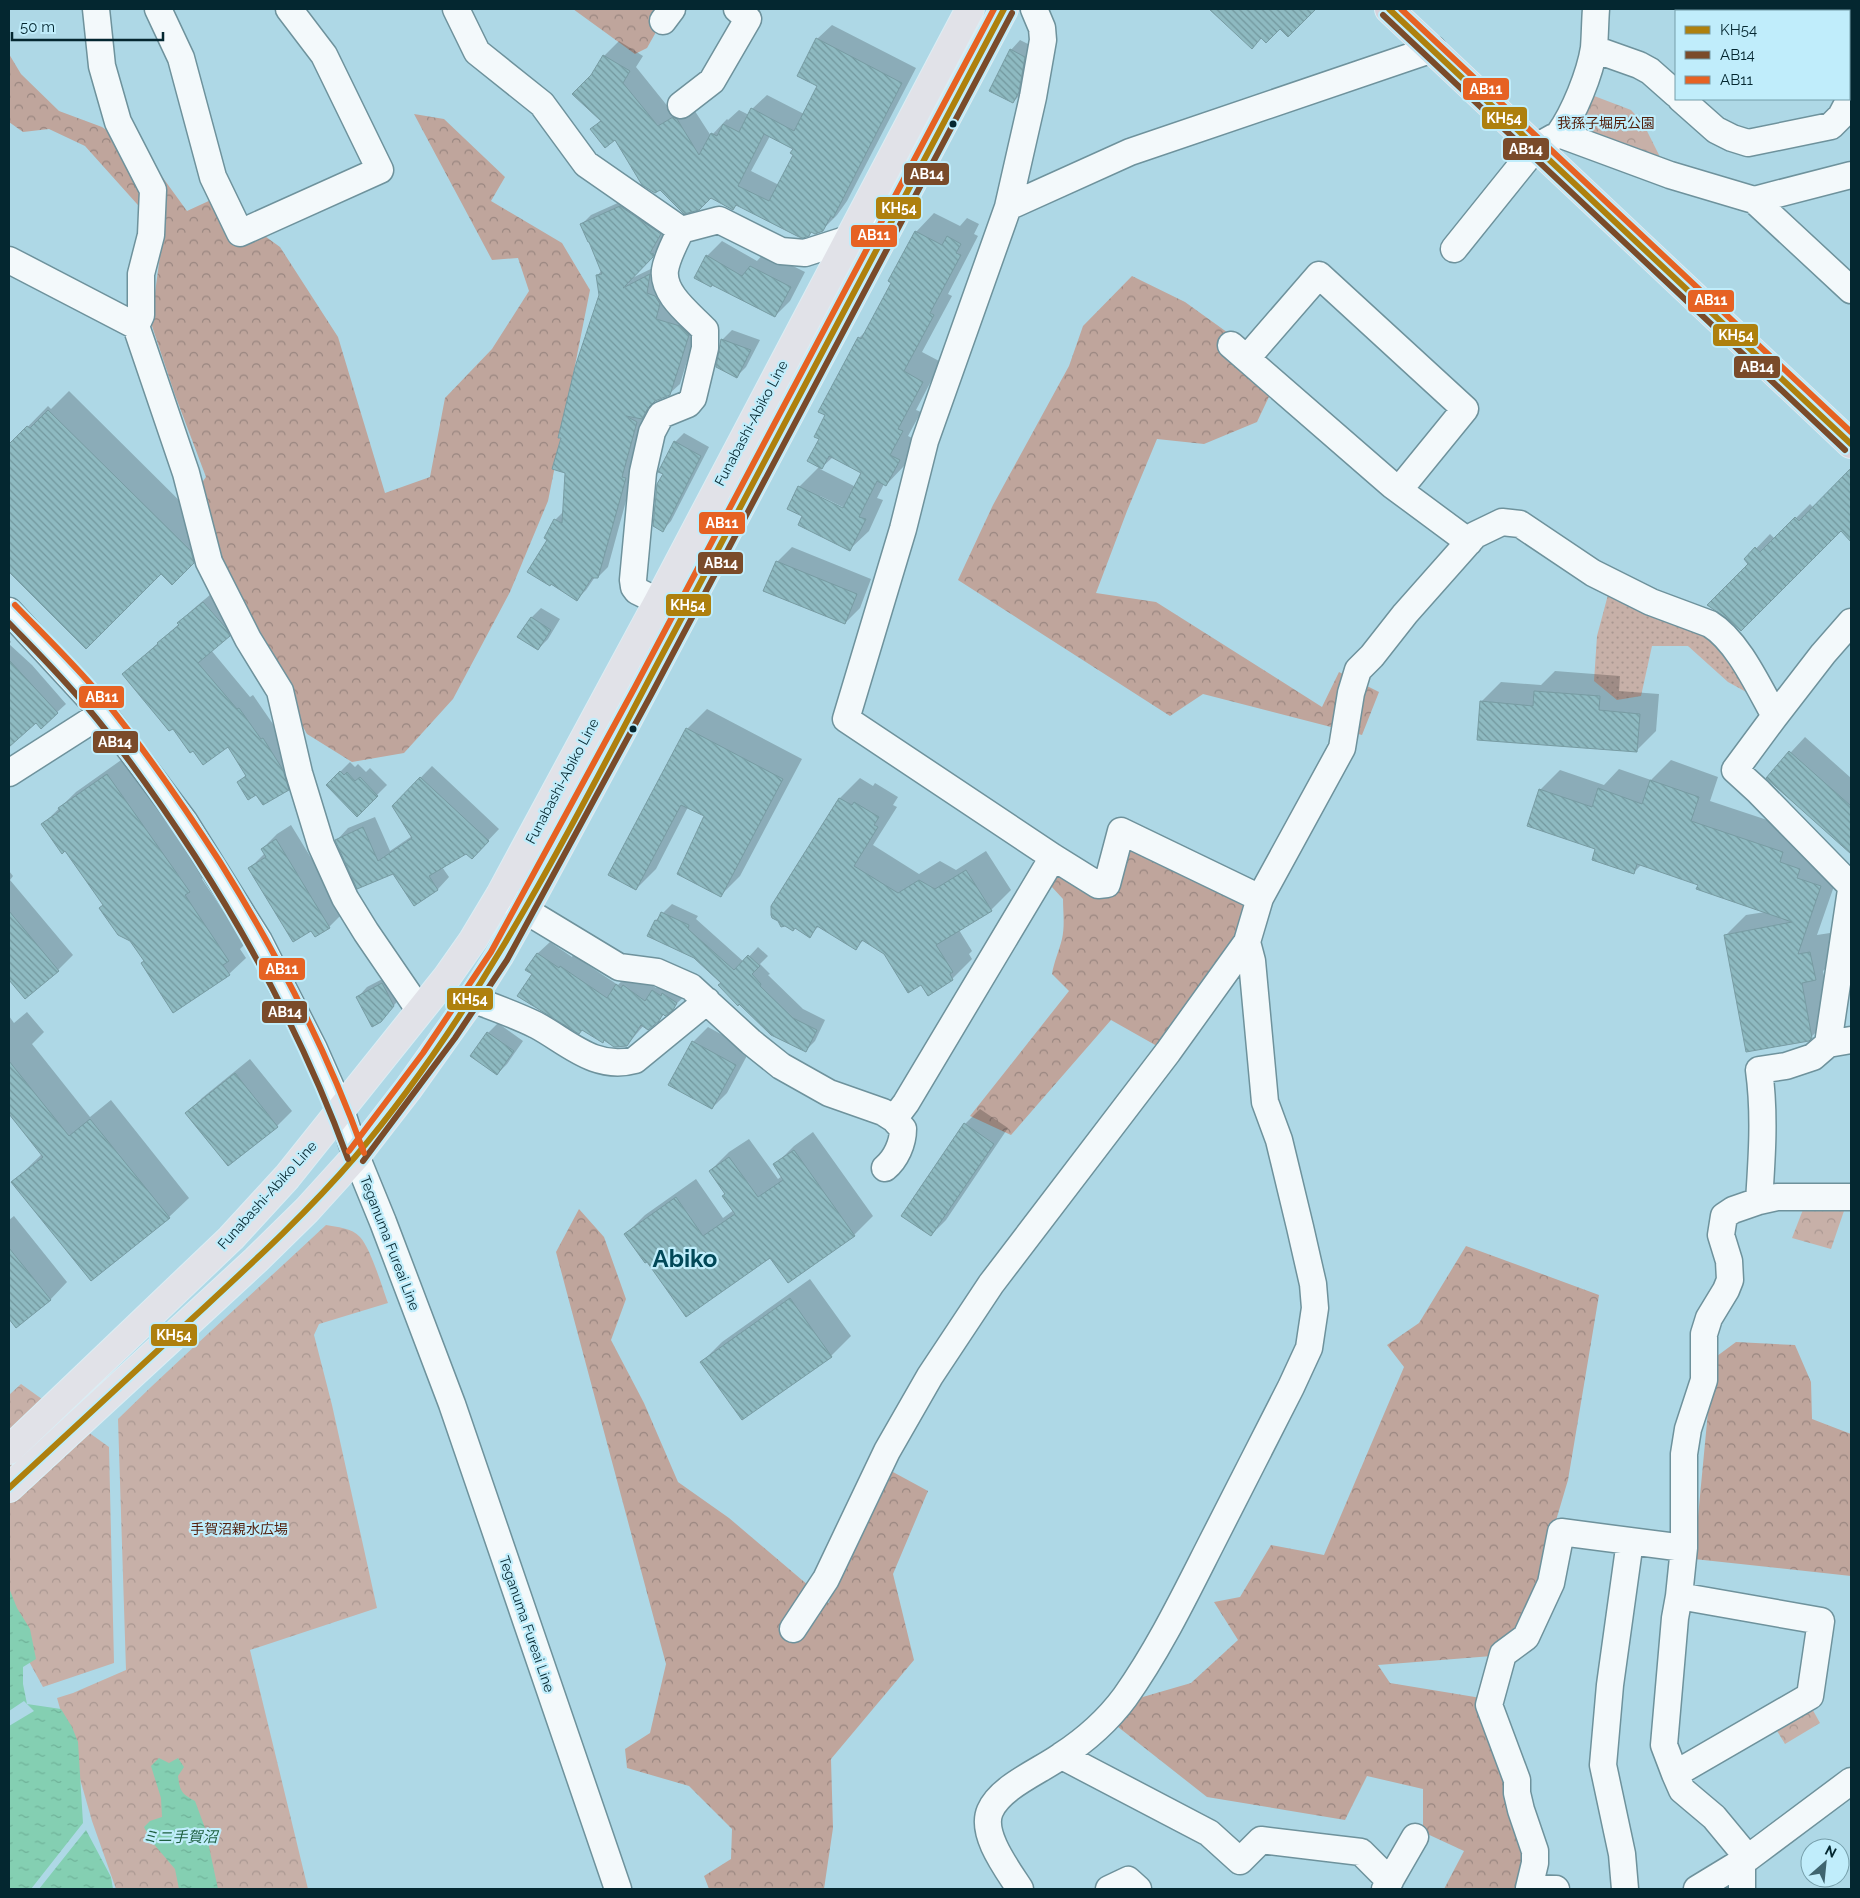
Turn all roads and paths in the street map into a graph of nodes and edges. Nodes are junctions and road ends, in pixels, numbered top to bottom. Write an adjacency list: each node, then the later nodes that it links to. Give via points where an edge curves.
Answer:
1 (96, 9): 27 (street, via 102,66 118,122 153,190 151,235 141,274 141,315)
2 (158, 9): 3 (street, via 181,58 212,177 240,233 380,170 324,55)
3 (289, 9)
4 (456, 9): 22 (street, via 477,52 542,104 586,164)
5 (737, 9): 16 (street, via 748,19 712,81)
6 (970, 9): 23 (main road, Funabashi-Abiko Line)
7 (1004, 9): 21 (main road, Funabashi-Abiko Line)
8 (1034, 9): 20 (street, via 1043,40)
9 (1389, 9): 12 (highway)
10 (1596, 9): 11 (street)
11 (1594, 49): 13 (street, via 1639,65); 17 (street, via 1584,85 1568,122)
12 (1433, 50): 17 (highway); 20 (street, via 1130,152)
13 (1675, 93)
14 (1682, 100): 15 (street, via 1716,130 1748,143 1831,126 1841,116)
15 (1848, 100)
16 (681, 105)
17 (1548, 141): 19 (street); 24 (street); 28 (highway)
18 (1851, 175): 19 (street)
19 (1754, 200): 26 (street)
20 (1008, 207): 38 (street, via 925,441 903,528 846,719)
21 (888, 226): 23 (street); 33 (main road, Funabashi-Abiko Line)
22 (681, 230): 23 (street, via 719,220 781,251 805,253); 31 (street, via 665,270 665,282 674,298 704,330 705,348 693,398 688,404 661,415 652,432 643,472 633,580 637,591)
23 (848, 239): 31 (main road, Funabashi-Abiko Line)
24 (1454, 249)
25 (9, 260): 27 (street)
26 (1851, 290)
27 (136, 326): 46 (street, via 186,473 209,562 248,639 280,691 321,845 345,898)
28 (1851, 444)
29 (1399, 490): 29 (street, via 1239,352 1319,275 1465,409); 30 (street)
30 (1469, 542): 36 (street, via 1496,524 1520,524 1593,573 1652,602 1719,629 1748,666); 41 (street, via 1358,670 1342,748)
31 (658, 602): 33 (street); 40 (main road, Funabashi-Abiko Line)
32 (9, 611): 35 (street, Teganuma Fureai Line)
33 (684, 614): 42 (main road, Funabashi-Abiko Line)
34 (1851, 622): 36 (street)
35 (103, 713): 37 (street); 48 (street, Teganuma Fureai Line, via 184,821 259,942)
36 (1775, 716): 39 (street, via 1735,770)
37 (9, 773)
38 (1053, 857): 41 (street, via 1098,885 1107,884 1121,830); 49 (street)
39 (1851, 888): 47 (street)
40 (500, 895): 42 (street); 46 (main road, Funabashi-Abiko Line)
41 (1260, 898): 43 (street)
42 (525, 910): 44 (main road, Funabashi-Abiko Line); 45 (street, via 618,967 657,972 673,978 691,987)
43 (1247, 942): 59 (street, via 986,1292 930,1376 887,1451 826,1579); 60 (street, via 1252,961 1265,1102 1279,1140 1313,1284 1315,1308 1308,1348 1166,1632 1124,1699 1096,1729)
44 (472, 999): 45 (street, via 536,1025 595,1059 627,1062 635,1060); 50 (main road, Funabashi-Abiko Line)
45 (707, 1001): 49 (street, via 781,1066 829,1093 871,1106)
46 (420, 1011): 48 (main road, Funabashi-Abiko Line)
47 (1840, 1042): 53 (street, via 1813,1057 1759,1070 1763,1094)
48 (341, 1110): 50 (street, Teganuma Fureai Line); 54 (main road, Funabashi-Abiko Line, via 287,1177 230,1238)
49 (894, 1119): 51 (street, via 903,1129 903,1139)
50 (356, 1156): 55 (main road, Funabashi-Abiko Line, via 256,1260); 67 (street, Teganuma Fureai Line, via 452,1404)
51 (885, 1168)
52 (1851, 1197): 53 (street, via 1777,1197)
53 (1759, 1201): 57 (street, via 1724,1216 1721,1235 1730,1260 1730,1280 1704,1334 1704,1380 1688,1429 1684,1454)
54 (9, 1450)
55 (9, 1488)
56 (1630, 1541): 57 (street); 66 (street, via 1561,1532 1551,1583 1533,1624 1526,1637 1503,1654 1489,1704 1517,1780 1521,1810 1535,1851); 72 (street, via 1610,1685 1603,1766 1622,1854)
57 (1684, 1548): 58 (street)
58 (1680, 1596): 61 (street, via 1675,1618 1664,1745); 61 (street, via 1821,1621 1810,1696)
59 (793, 1629)
60 (1062, 1756): 65 (street, via 1209,1833 1240,1861 1261,1840 1361,1852); 68 (street, via 1007,1790 994,1803 987,1820 990,1837)
61 (1674, 1774): 64 (street, via 1682,1790 1714,1817)
62 (1851, 1781): 64 (street)
63 (1416, 1837): 65 (street)
64 (1745, 1860): 73 (street); 74 (street)
65 (1387, 1885)
66 (1529, 1888): 71 (street)
67 (618, 1889)
68 (1020, 1889)
69 (1109, 1889): 70 (street, via 1128,1880)
70 (1138, 1889)
71 (1556, 1889)
72 (1625, 1889)
73 (1696, 1889)
74 (1742, 1889)

